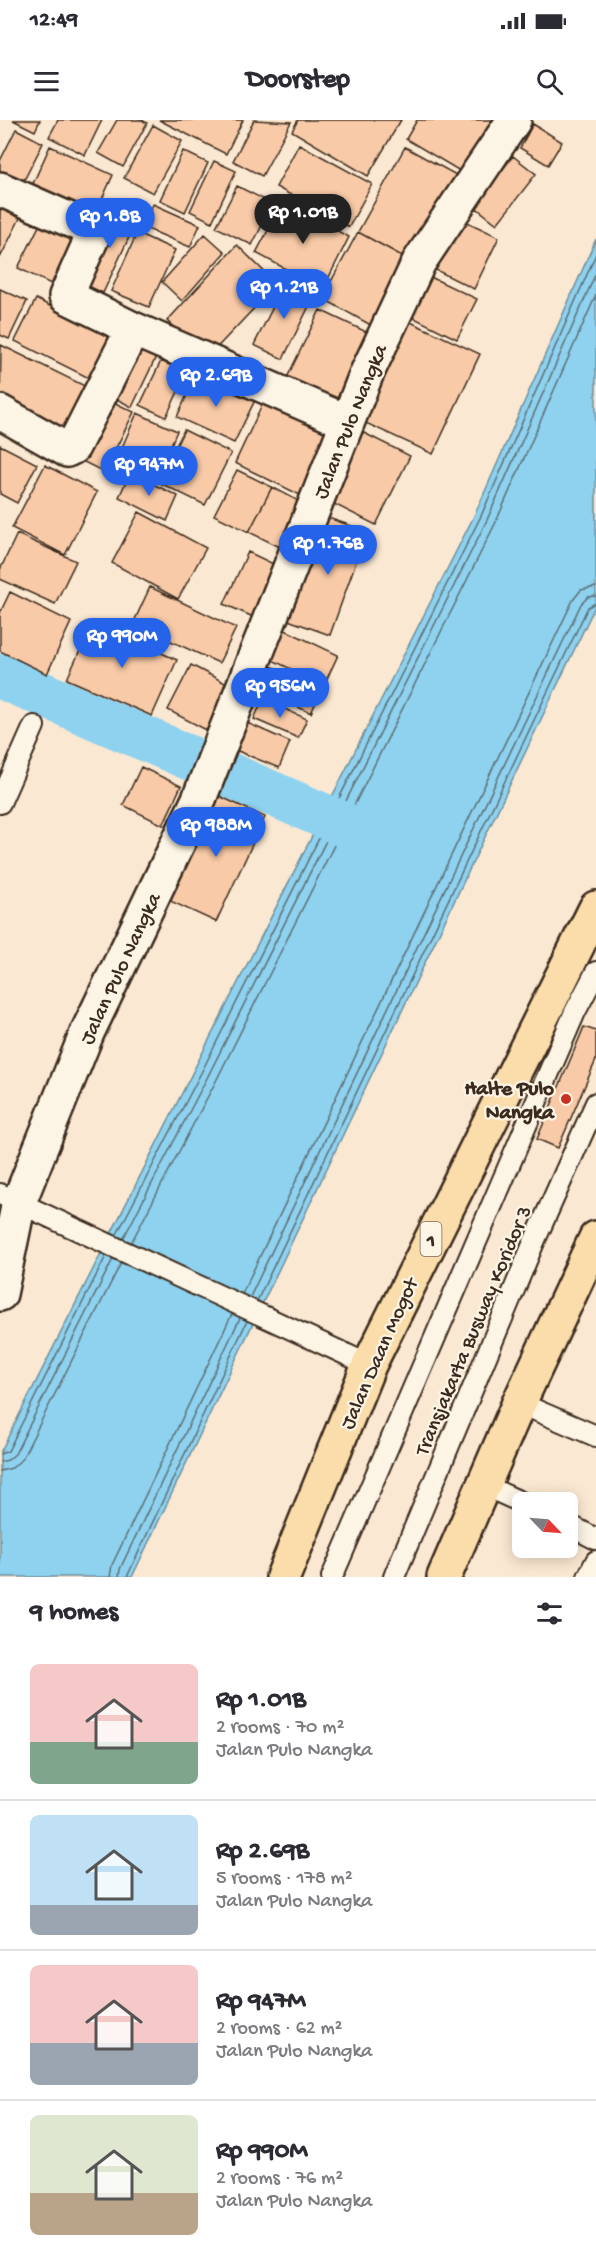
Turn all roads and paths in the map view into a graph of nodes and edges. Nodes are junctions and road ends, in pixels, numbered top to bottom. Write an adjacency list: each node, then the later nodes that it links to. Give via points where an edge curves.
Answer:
1 (514, 120): 5 (street, Jalan Pulo Nangka, via 419,262)
2 (0, 189): 3 (street, via 95,231 66,296)
3 (133, 329): 4 (street, via 73,447 67,450); 5 (street)
4 (0, 412)
5 (347, 422): 11 (street, Jalan Pulo Nangka, via 200,799)
6 (34, 726): 7 (lane)
7 (0, 803)
8 (596, 908): 15 (highway, Jalan Daan Mogot / 1)
9 (596, 972): 24 (lane, Transjakarta Busway Koridor 3, via 575,1012)
10 (596, 1103): 25 (lane, Transjakarta Busway Koridor 3)
11 (9, 1198): 14 (street, Jalan Pulo Nangka); 15 (lane)
12 (596, 1238): 13 (highway)
13 (587, 1280): 16 (highway)
14 (0, 1294)
15 (369, 1365): 23 (highway, Jalan Daan Mogot / 1)
16 (519, 1403): 17 (lane); 18 (highway)
17 (596, 1436)
18 (483, 1485): 19 (lane); 26 (highway)
19 (512, 1498)
20 (578, 1530): 21 (lane)
21 (596, 1539)
22 (596, 1561): 27 (lane)
23 (283, 1577)
24 (332, 1577)
25 (394, 1577)
26 (444, 1577)
27 (588, 1577)

